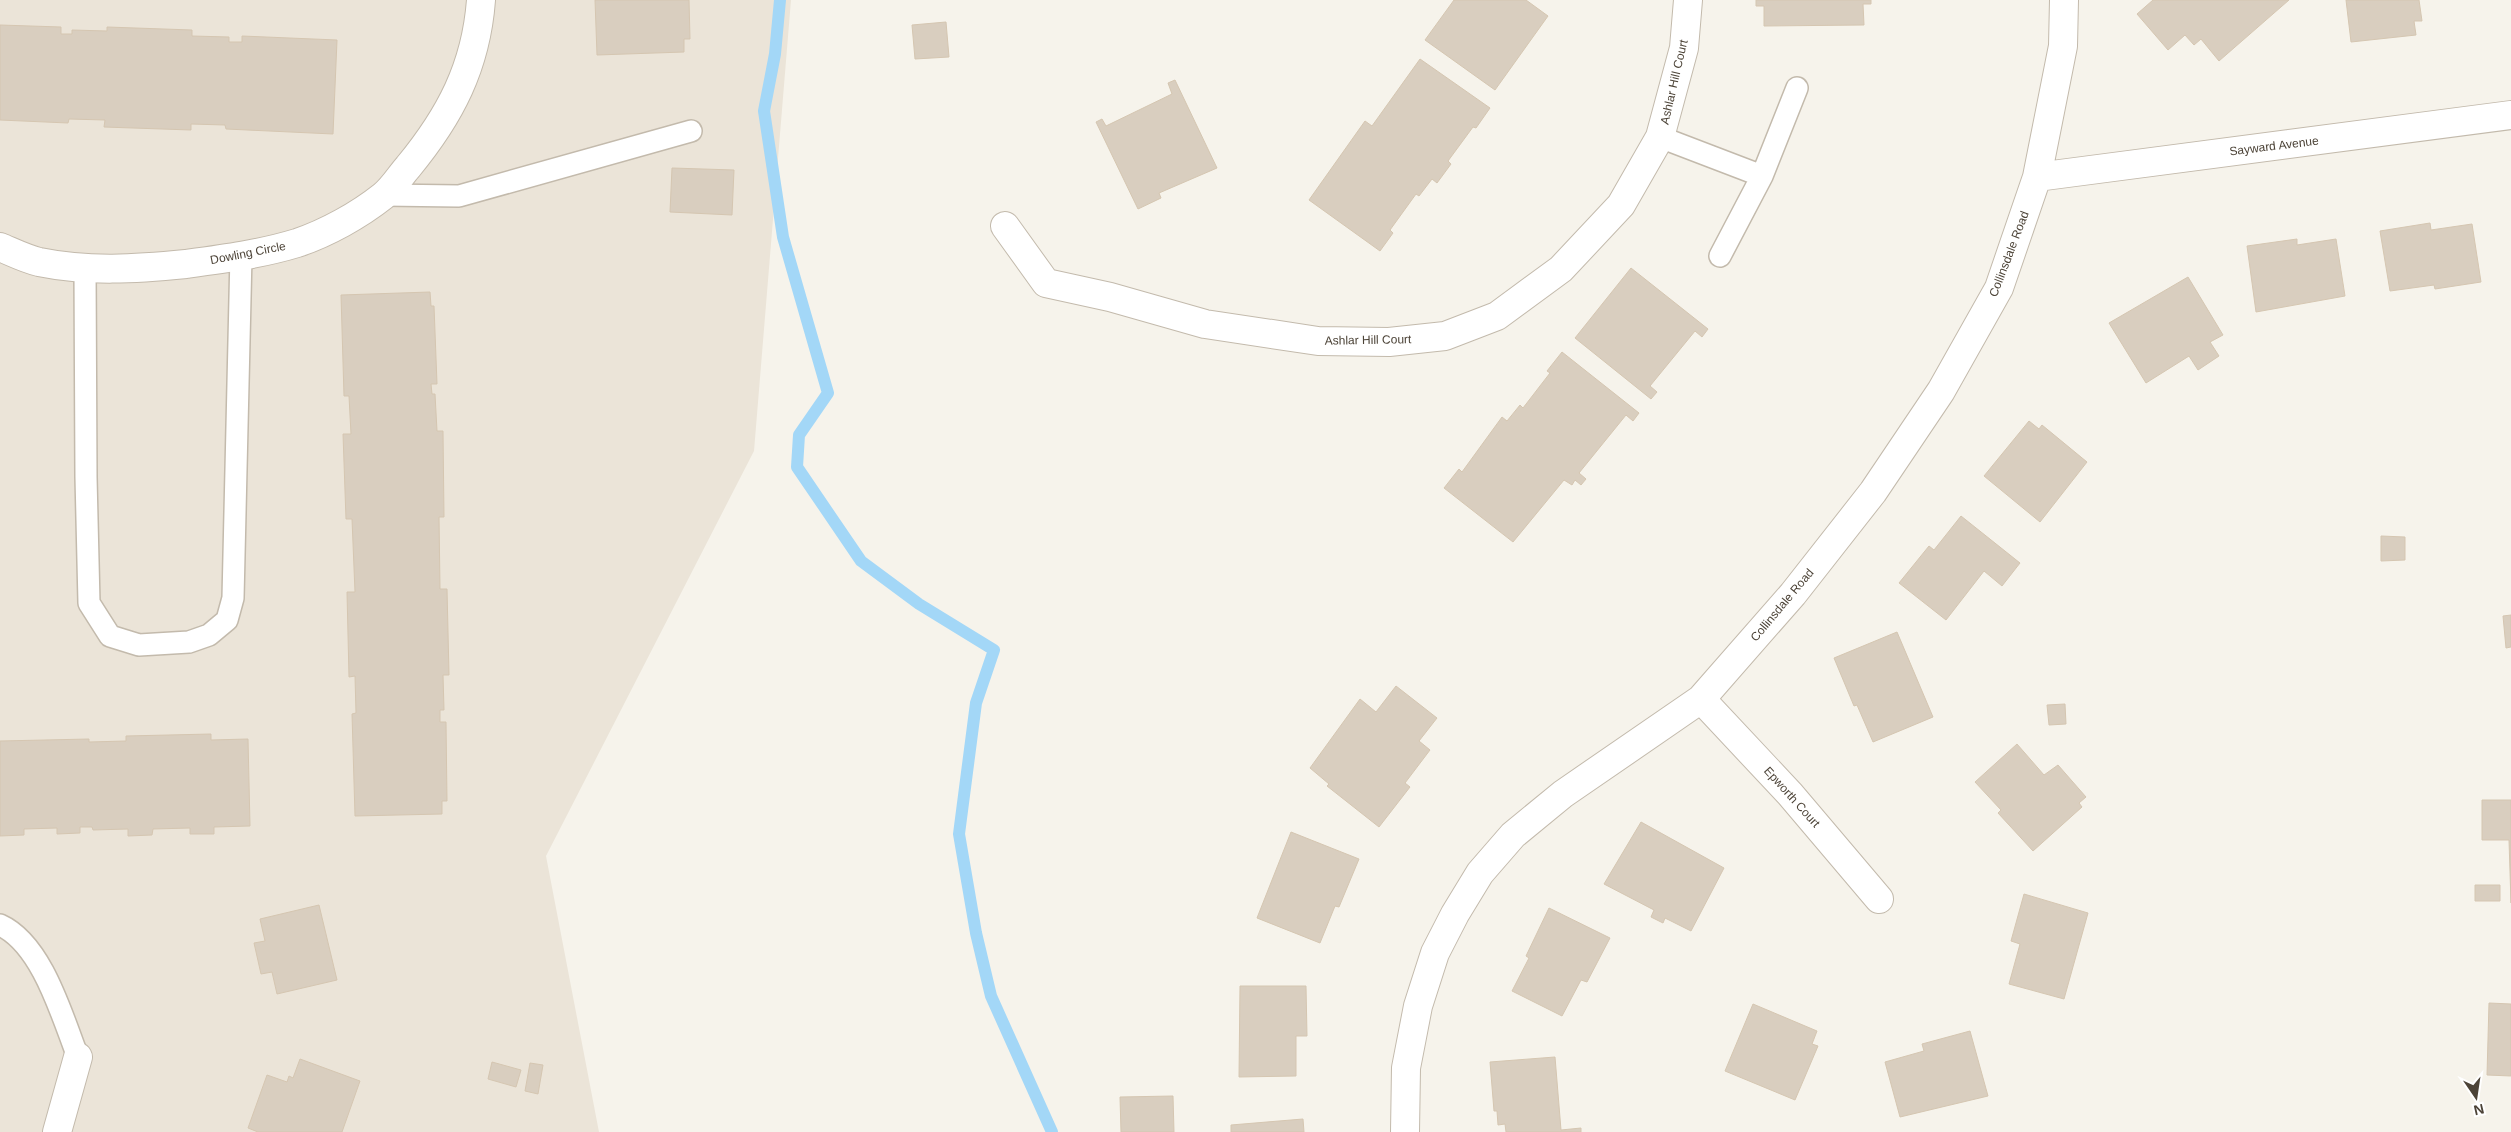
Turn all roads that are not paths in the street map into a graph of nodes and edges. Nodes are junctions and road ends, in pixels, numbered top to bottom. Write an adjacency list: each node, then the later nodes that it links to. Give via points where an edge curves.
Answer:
1 (481, 0): 10 (street, Dowling Circle, via 466,73 449,112)
2 (1688, 0): 7 (street, Ashlar Hill Court, via 1684,48)
3 (2064, 0): 9 (street, Collinsdale Road, via 2063,46)
4 (1797, 88): 8 (lane)
5 (2511, 115): 9 (street, Sayward Avenue)
6 (691, 131): 10 (lane, via 459,196)
7 (1660, 137): 8 (lane); 11 (street, Ashlar Hill Court, via 1621,205 1562,269 1497,316 1445,336 1390,342 1318,342 1205,324 1046,283)
8 (1762, 176): 14 (lane)
9 (2037, 177): 16 (street, Collinsdale Road, via 1998,288 1941,390 1873,492 1793,594)
10 (384, 195): 13 (street, Dowling Circle, via 338,225 299,242)
11 (1005, 226)
12 (0, 247): 15 (street, Dowling Circle, via 37,262)
13 (241, 255): 15 (street, Dowling Circle, via 143,269); 15 (lane, via 233,598 227,620 209,635 189,642 138,645 110,636 89,603)
14 (1720, 256)
15 (85, 268)
16 (1701, 698): 17 (street, Epworth Court, via 1790,794); 21 (street, Collinsdale Road, via 1563,794 1513,835 1480,873 1435,953 1418,1006 1406,1068)
17 (1879, 899)
18 (0, 925): 19 (lane, via 27,946 49,983)
19 (78, 1056): 20 (street)
20 (57, 1132)
21 (1405, 1132)

